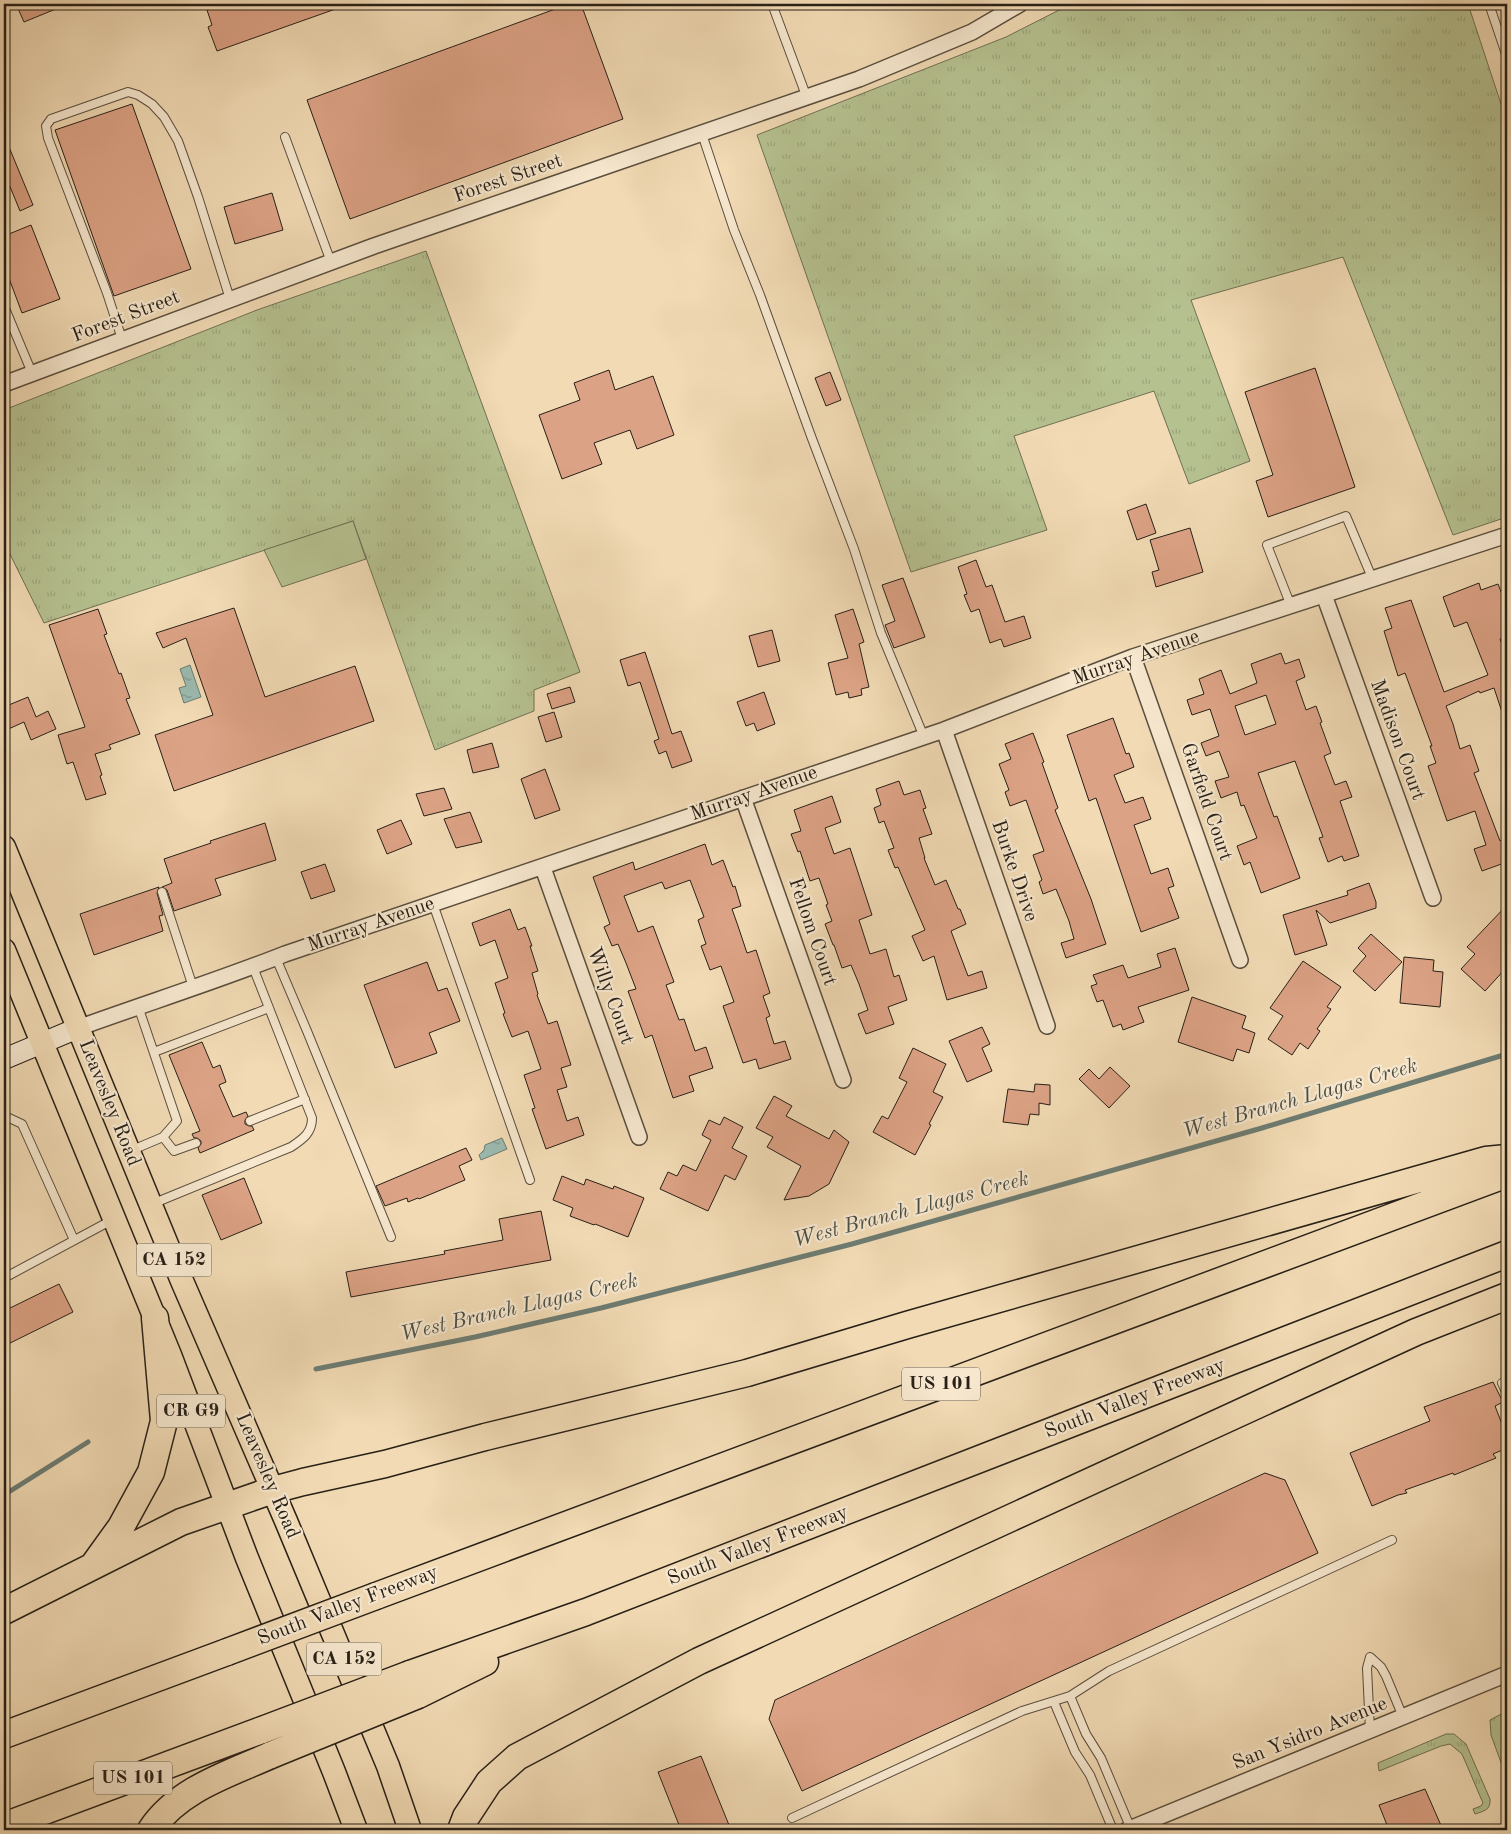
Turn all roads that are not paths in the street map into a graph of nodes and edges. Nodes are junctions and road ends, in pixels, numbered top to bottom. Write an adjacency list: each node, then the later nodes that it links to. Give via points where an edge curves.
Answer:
1 (772, 4): 5 (lane)
2 (1020, 4): 5 (street, Forest Street, via 972,32)
3 (1489, 4): 4 (lane)
4 (1507, 57)
5 (807, 98): 6 (street, Forest Street)
6 (702, 134): 8 (street, Forest Street); 20 (lane, via 734,230 854,549 881,633)
7 (285, 137): 8 (lane)
8 (332, 262): 9 (street, Forest Street)
9 (230, 300): 11 (street, Forest Street); 11 (lane, via 178,141 164,117 152,104 128,92 93,103 51,119 46,126)
10 (4, 306): 12 (lane)
11 (122, 339): 12 (street, Forest Street)
12 (32, 373): 13 (street, Forest Street)
13 (4, 384)
14 (1507, 536): 15 (street, Murray Avenue)
15 (1373, 580): 16 (street, Murray Avenue); 17 (lane, via 1346,516 1267,545)
16 (1324, 595): 17 (street, Murray Avenue); 25 (street, Madison Court)
17 (1291, 606): 18 (street, Murray Avenue)
18 (1134, 657): 19 (street, Murray Avenue); 29 (street, Garfield Court)
19 (944, 730): 20 (street, Murray Avenue); 34 (street, Burke Drive)
20 (924, 737): 21 (street, Murray Avenue)
21 (743, 798): 23 (street, Murray Avenue); 39 (street, Fellom Court)
22 (4, 847): 35 (main road, Leavesley Road / CA 152)
23 (543, 868): 26 (street, Murray Avenue); 44 (street, Willy Court)
24 (162, 892): 31 (lane)
25 (1433, 898)
26 (433, 904): 28 (street, Murray Avenue); 49 (lane)
27 (4, 950): 36 (main road, Leavesley Road / CA 152)
28 (276, 958): 30 (street, Murray Avenue); 52 (lane)
29 (1240, 960)
30 (253, 967): 31 (street, Murray Avenue); 33 (lane)
31 (193, 987): 32 (street, Murray Avenue)
32 (138, 1006): 35 (street, Murray Avenue); 37 (lane)
33 (269, 1008): 37 (lane); 40 (lane)
34 (1047, 1026)
35 (78, 1028): 36 (street, Murray Avenue); 46 (main road, Leavesley Road / CA 152)
36 (42, 1043): 38 (street, Murray Avenue); 51 (main road, Leavesley Road / CA 152)
37 (154, 1052): 43 (lane, via 177,1121)
38 (4, 1059)
39 (843, 1080)
40 (305, 1099): 42 (lane); 50 (lane, via 312,1127 291,1147)
41 (4, 1118): 53 (lane, via 22,1124)
42 (250, 1121)
43 (163, 1137): 45 (lane, via 174,1150); 46 (lane)
44 (639, 1137)
45 (196, 1142)
46 (129, 1151): 50 (main road, Leavesley Road / CA 152)
47 (1507, 1158): 60 (highway, via 1486,1160 747,1373)
48 (1507, 1174): 71 (highway, South Valley Freeway / US 101, bridge)
49 (530, 1180)
50 (151, 1205): 60 (main road, Leavesley Road / CA 152)
51 (114, 1219): 53 (lane); 57 (main road, Leavesley Road / CA 152)
52 (391, 1237)
53 (74, 1240): 55 (lane)
54 (1507, 1254): 66 (highway, South Valley Freeway / US 101, via 586,1612)
55 (4, 1278)
56 (1507, 1296): 77 (highway, via 1416,1332 699,1661 517,1758 490,1782)
57 (155, 1318): 61 (main road, Leavesley Road / CR G9); 63 (highway, CA 152, via 164,1421 151,1472 121,1528)
58 (1502, 1383): 59 (lane)
59 (1507, 1394)
60 (274, 1490): 61 (highway); 76 (main road, Leavesley Road / CA 152, via 388,1766)
61 (226, 1505): 63 (highway, via 181,1522); 75 (main road, Leavesley Road / CR G9)
62 (1392, 1540): 67 (lane, via 1109,1671)
63 (91, 1568): 64 (highway, CA 152)
64 (4, 1611)
65 (1507, 1674): 69 (street, San Ysidro Avenue)
66 (414, 1685): 73 (highway, South Valley Freeway / US 101, bridge, via 262,1730); 74 (highway, bridge, via 192,1792 162,1816)
67 (1070, 1696): 68 (lane); 79 (lane, via 1086,1734 1101,1758)
68 (1054, 1702): 72 (lane, via 1022,1711); 78 (lane)
69 (1402, 1717): 70 (street, San Ysidro Avenue); 70 (lane, via 1386,1676 1370,1657 1367,1668)
70 (1370, 1730): 79 (street, San Ysidro Avenue)
71 (4, 1735)
72 (792, 1818)
73 (4, 1826)
74 (151, 1830)
75 (356, 1830)
76 (410, 1830)
77 (461, 1830)
78 (1113, 1830)
79 (1129, 1830)

